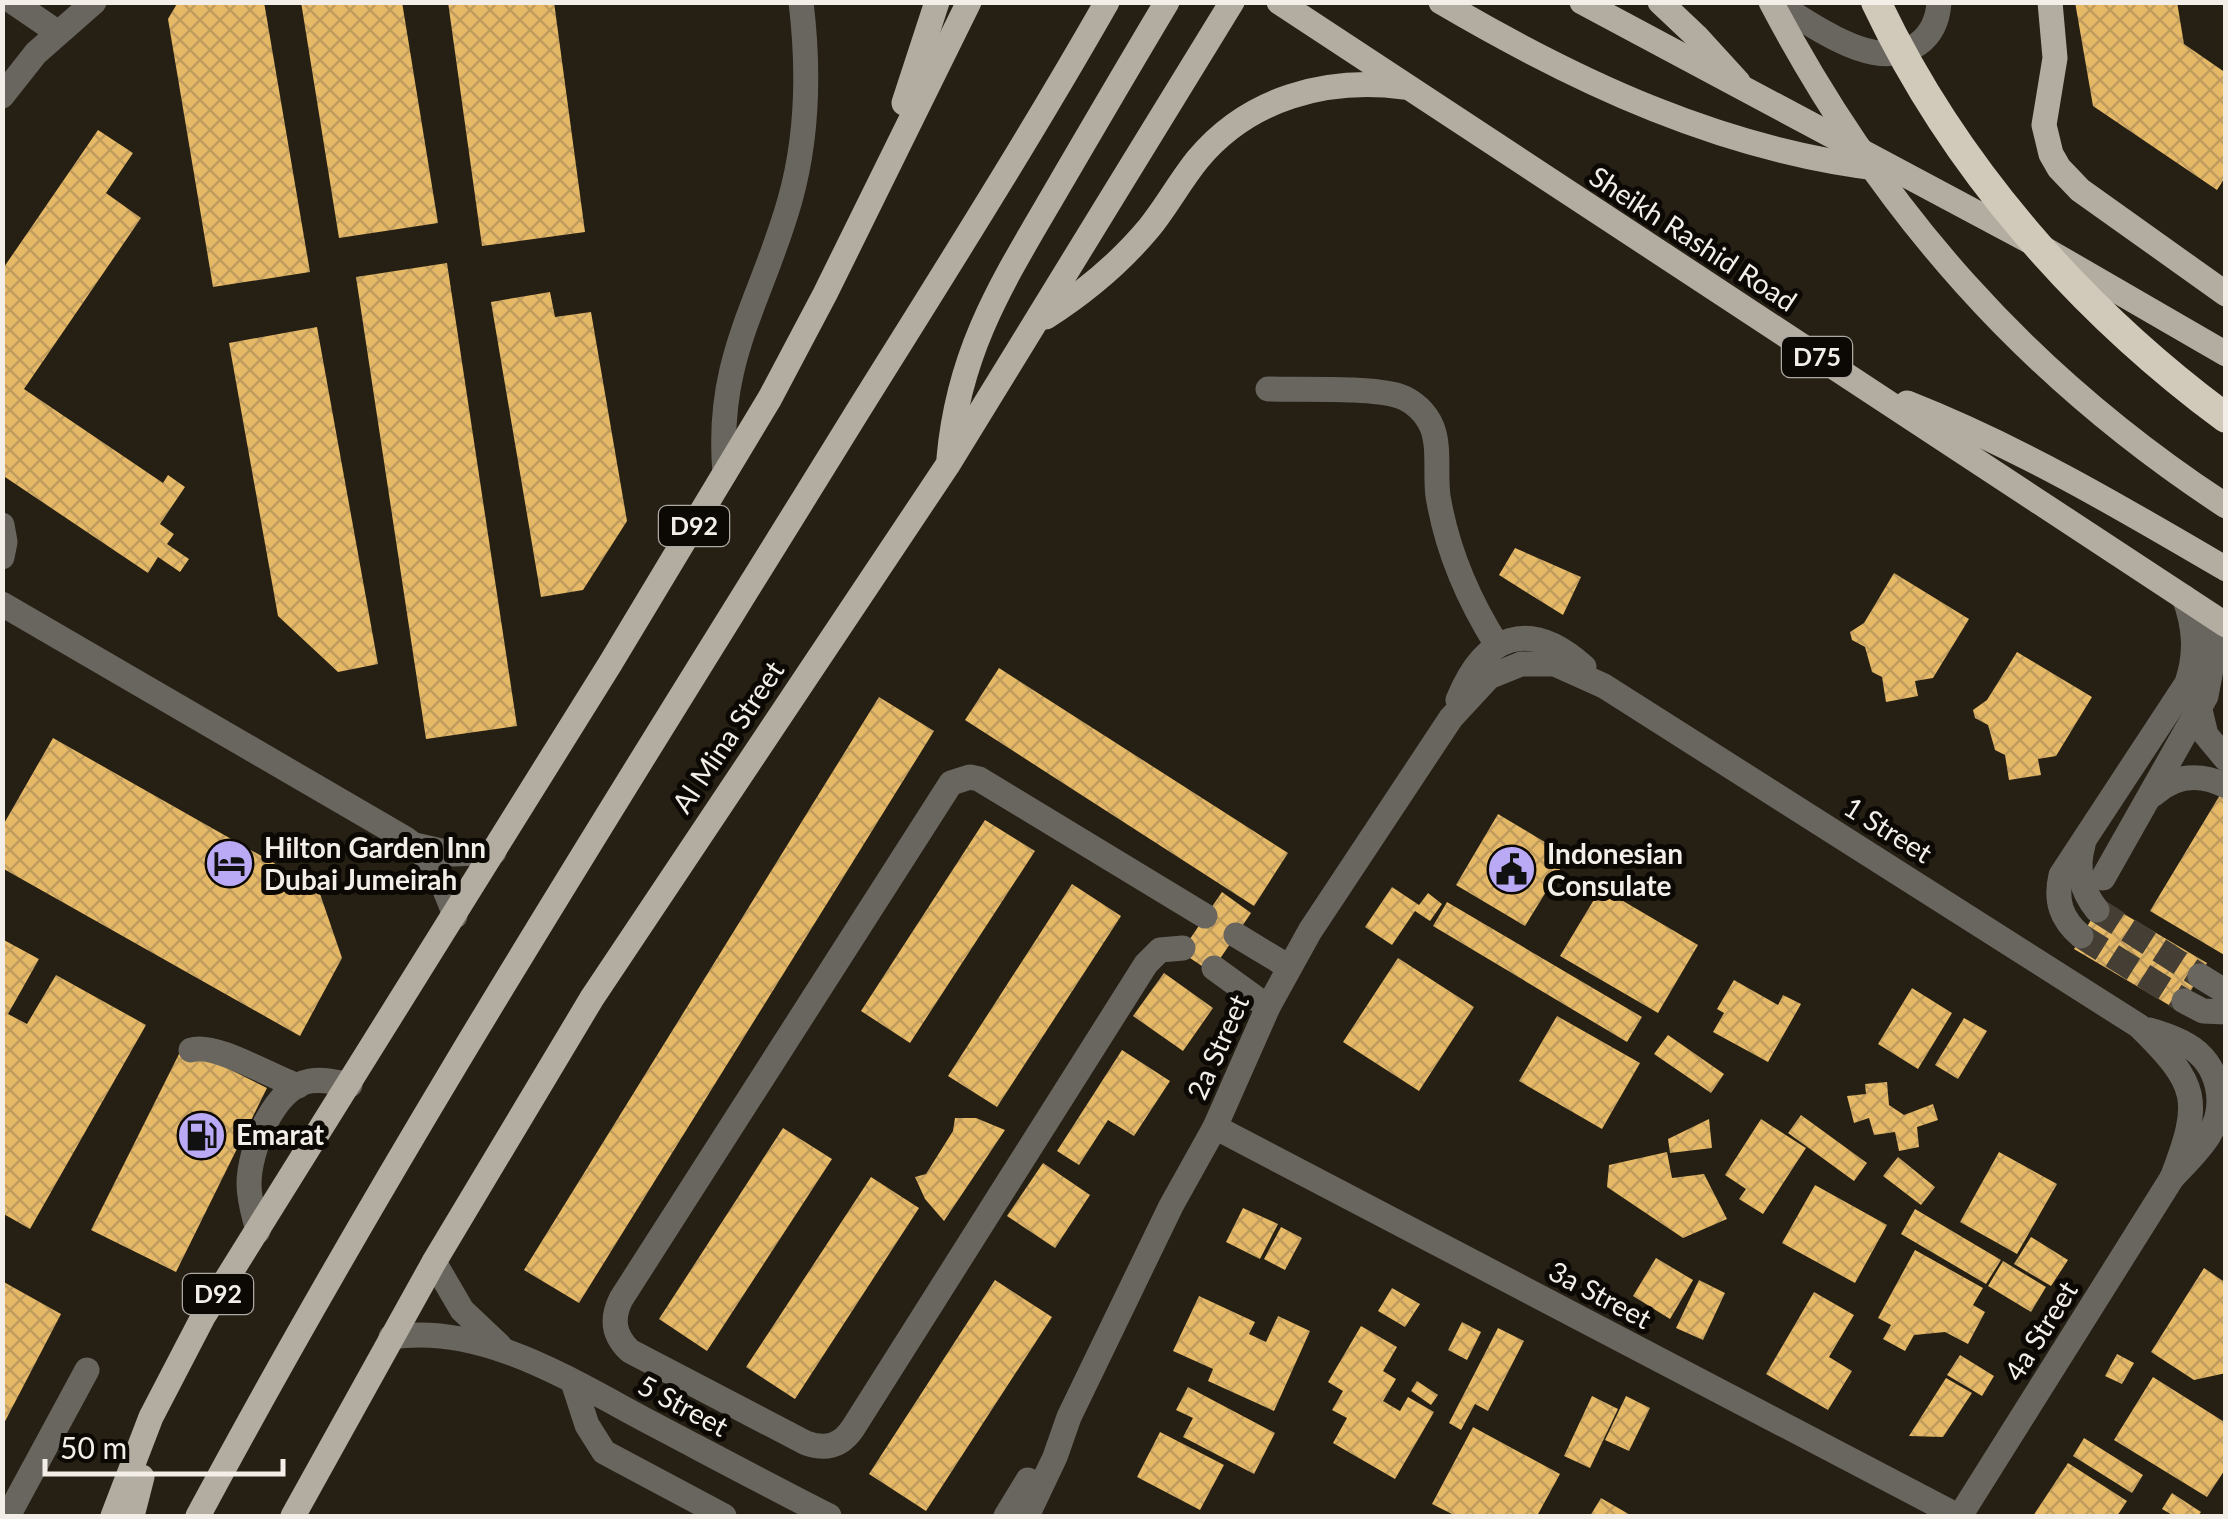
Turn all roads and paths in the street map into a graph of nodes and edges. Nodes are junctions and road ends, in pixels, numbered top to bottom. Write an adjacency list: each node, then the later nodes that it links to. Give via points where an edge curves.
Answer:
1 (13, 2): 17 (street)
2 (94, 2): 17 (street)
3 (800, 2): 30 (street, via 806,94 797,166 730,369)
4 (937, 2): 22 (main road)
5 (969, 2): 22 (main road, D92)
6 (1107, 2): 79 (main road, via 482,1018)
7 (1166, 2): 29 (main road, via 996,292 963,375)
8 (1232, 2): 24 (main road, Al Mina Street)
9 (1279, 2): 18 (main road, Sheikh Rashid Road / D75)
10 (1441, 2): 21 (main road, via 1586,79 1695,126 1804,156)
11 (1582, 2): 19 (main road)
12 (1660, 2): 19 (main road)
13 (1773, 2): 15 (street, via 1856,48 1885,56 1926,38); 31 (main road, bridge, via 1835,115 1963,284 2072,391)
14 (1876, 2): 28 (highway, bridge, via 1935,109 2016,219 2108,319)
15 (1939, 2)
16 (2050, 2): 23 (main road, via 2055,58 2044,125 2059,168)
17 (57, 32): 20 (street)
18 (1409, 88): 24 (main road, via 1329,86 1278,100 1246,118 1199,158 1110,269); 26 (main road, Sheikh Rashid Road / D75)
19 (1748, 94): 21 (main road)
20 (2, 96)
21 (1899, 170): 25 (main road)
22 (877, 189): 30 (main road, D92)
23 (2226, 294)
24 (1038, 322): 29 (main road, Al Mina Street)
25 (2226, 354)
26 (1856, 382): 34 (main road, via 2023,454); 35 (main road, Sheikh Rashid Road / D75)
27 (1268, 389): 38 (street, via 1385,393 1420,409 1434,431 1452,556 1464,587)
28 (2226, 418)
29 (948, 463): 69 (main road, Al Mina Street, via 592,998)
30 (725, 473): 45 (main road, D92)
31 (2226, 506)
32 (2, 525): 33 (street)
33 (2, 557)
34 (2226, 568)
35 (2184, 597): 37 (main road, Sheikh Rashid Road / D75); 43 (street, via 2194,630 2187,682)
36 (2, 604): 44 (street)
37 (2218, 620): 39 (street)
38 (1511, 650): 53 (street, 2a Street, via 1472,668 1451,718); 60 (street, 1 Street, via 1604,686)
39 (2210, 705): 40 (street, via 2206,735); 42 (street)
40 (2226, 759)
41 (2226, 786): 42 (street, via 2188,777)
42 (2150, 798): 46 (street)
43 (2088, 836): 47 (street, via 2081,880); 51 (street, via 2058,889 2063,916)
44 (414, 845): 45 (street, via 454,854); 48 (street, via 440,878)
45 (494, 852): 48 (main road, D92)
46 (2104, 878)
47 (2097, 910)
48 (455, 916): 62 (main road, D92)
49 (1206, 916): 52 (street, via 979,779 951,783 621,1299 614,1321 622,1343 806,1443 838,1444 1146,964 1160,950)
50 (1236, 935): 53 (street)
51 (2082, 936)
52 (1184, 948)
53 (1289, 967): 58 (street, 2a Street)
54 (1214, 968): 58 (street)
55 (2200, 976): 56 (street)
56 (2226, 992)
57 (2184, 1001): 59 (street)
58 (1268, 1006): 66 (street, 2a Street)
59 (2226, 1012)
60 (2139, 1026): 64 (street, 1 Street, via 2189,1046); 65 (street, 1 Street, via 2176,1064)
61 (191, 1050): 63 (street, via 214,1049)
62 (350, 1085): 63 (street); 68 (main road, D92)
63 (298, 1086): 68 (street, via 278,1102 251,1163 249,1198)
64 (2218, 1088): 67 (street, 4a Street, via 2208,1138)
65 (2190, 1096): 67 (street, 4a Street, via 2190,1130)
66 (1214, 1126): 74 (street, 2a Street); 85 (street, 3a Street)
67 (2172, 1178): 85 (street, 4a Street)
68 (258, 1231): 75 (main road, D92)
69 (434, 1262): 70 (main road, Al Mina Street); 71 (street, 5 Street, via 462,1310)
70 (391, 1337): 71 (street, 5 Street, via 447,1336); 80 (main road, Al Mina Street)
71 (507, 1351): 73 (street, 5 Street)
72 (88, 1370): 76 (street)
73 (573, 1382): 81 (street, via 604,1452); 82 (street, 5 Street)
74 (1068, 1417): 83 (street, 2a Street); 84 (street, 2a Street)
75 (152, 1418): 77 (main road, D92); 78 (main road)
76 (8, 1516)
77 (112, 1516)
78 (132, 1516)
79 (198, 1516)
80 (292, 1516)
81 (724, 1516)
82 (829, 1516)
83 (1006, 1516)
84 (1026, 1516)
85 (1959, 1516)

